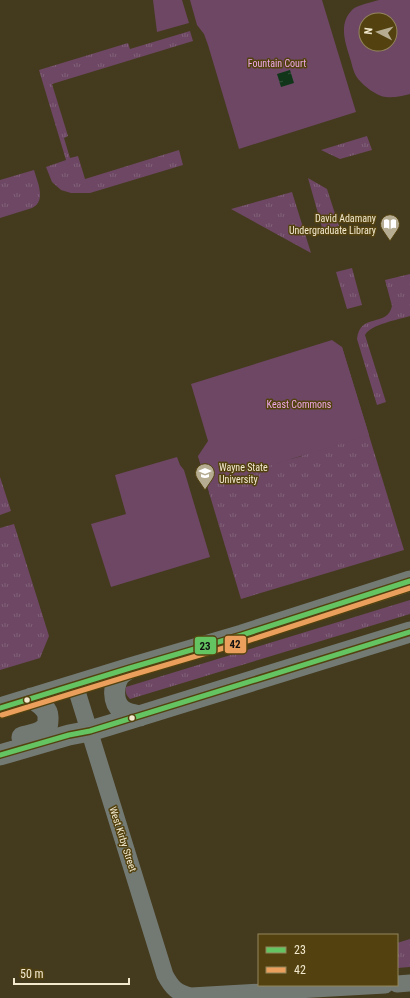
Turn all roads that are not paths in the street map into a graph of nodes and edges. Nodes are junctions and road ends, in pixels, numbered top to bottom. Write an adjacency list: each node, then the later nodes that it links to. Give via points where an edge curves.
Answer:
1 (410, 581): 3 (street)
2 (410, 632): 7 (street)
3 (130, 668): 4 (street); 7 (street, via 118,679 115,698 122,710)
4 (75, 685): 5 (street); 8 (street, West Kirby Street)
5 (31, 698): 6 (street); 9 (street, via 44,707 48,725 45,729)
6 (0, 708)
7 (140, 716): 8 (street)
8 (90, 731): 10 (street); 13 (street, West Kirby Street, via 170,985 191,996)
9 (0, 744)
10 (0, 755)
11 (410, 983): 12 (street)
12 (398, 984)
13 (367, 986)

